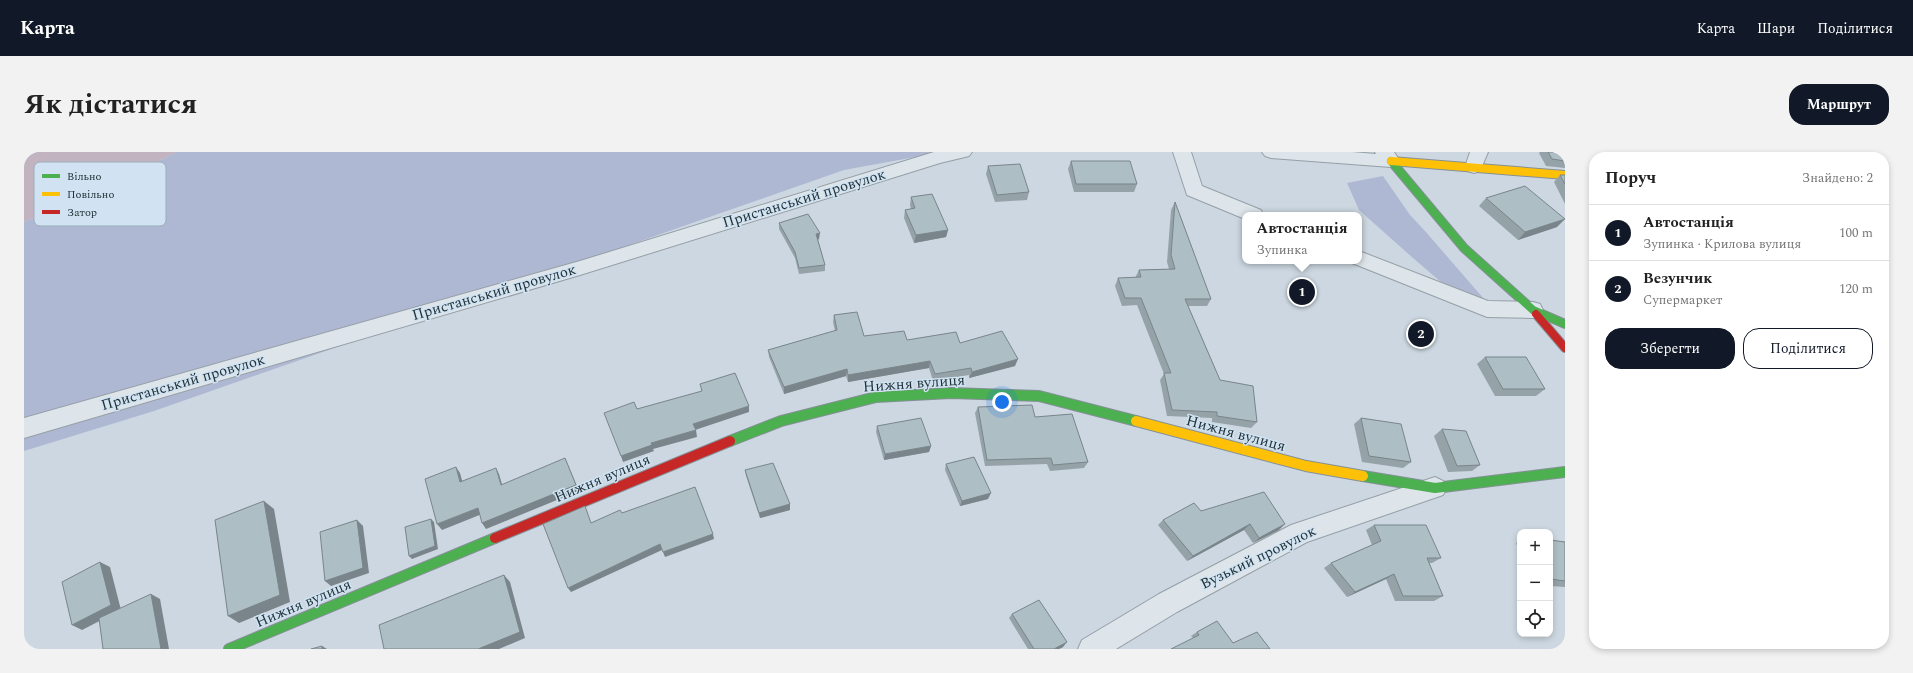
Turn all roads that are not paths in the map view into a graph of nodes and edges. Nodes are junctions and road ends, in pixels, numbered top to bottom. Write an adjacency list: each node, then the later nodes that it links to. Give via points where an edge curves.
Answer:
1 (963, 152): 12 (street, Пристанський провулок, via 938,157 580,268)
2 (1182, 152): 7 (street, via 1194,190)
3 (1271, 152): 4 (street)
4 (1388, 156): 5 (street); 9 (street, via 1464,248)
5 (1476, 160): 6 (street)
6 (1565, 175)
7 (1247, 212)
8 (1362, 259): 9 (street, via 1487,309)
9 (1533, 310): 10 (street); 11 (street)
10 (1565, 324)
11 (1565, 348)
12 (24, 428)
13 (1565, 472): 14 (street, Нижня вулиця)
14 (1435, 488): 15 (street, Нижня вулиця, via 1306,466 1039,396 951,393 876,397 781,421); 16 (street, Вузький провулок, via 1300,533 1168,603)
15 (229, 649)
16 (1091, 649)

